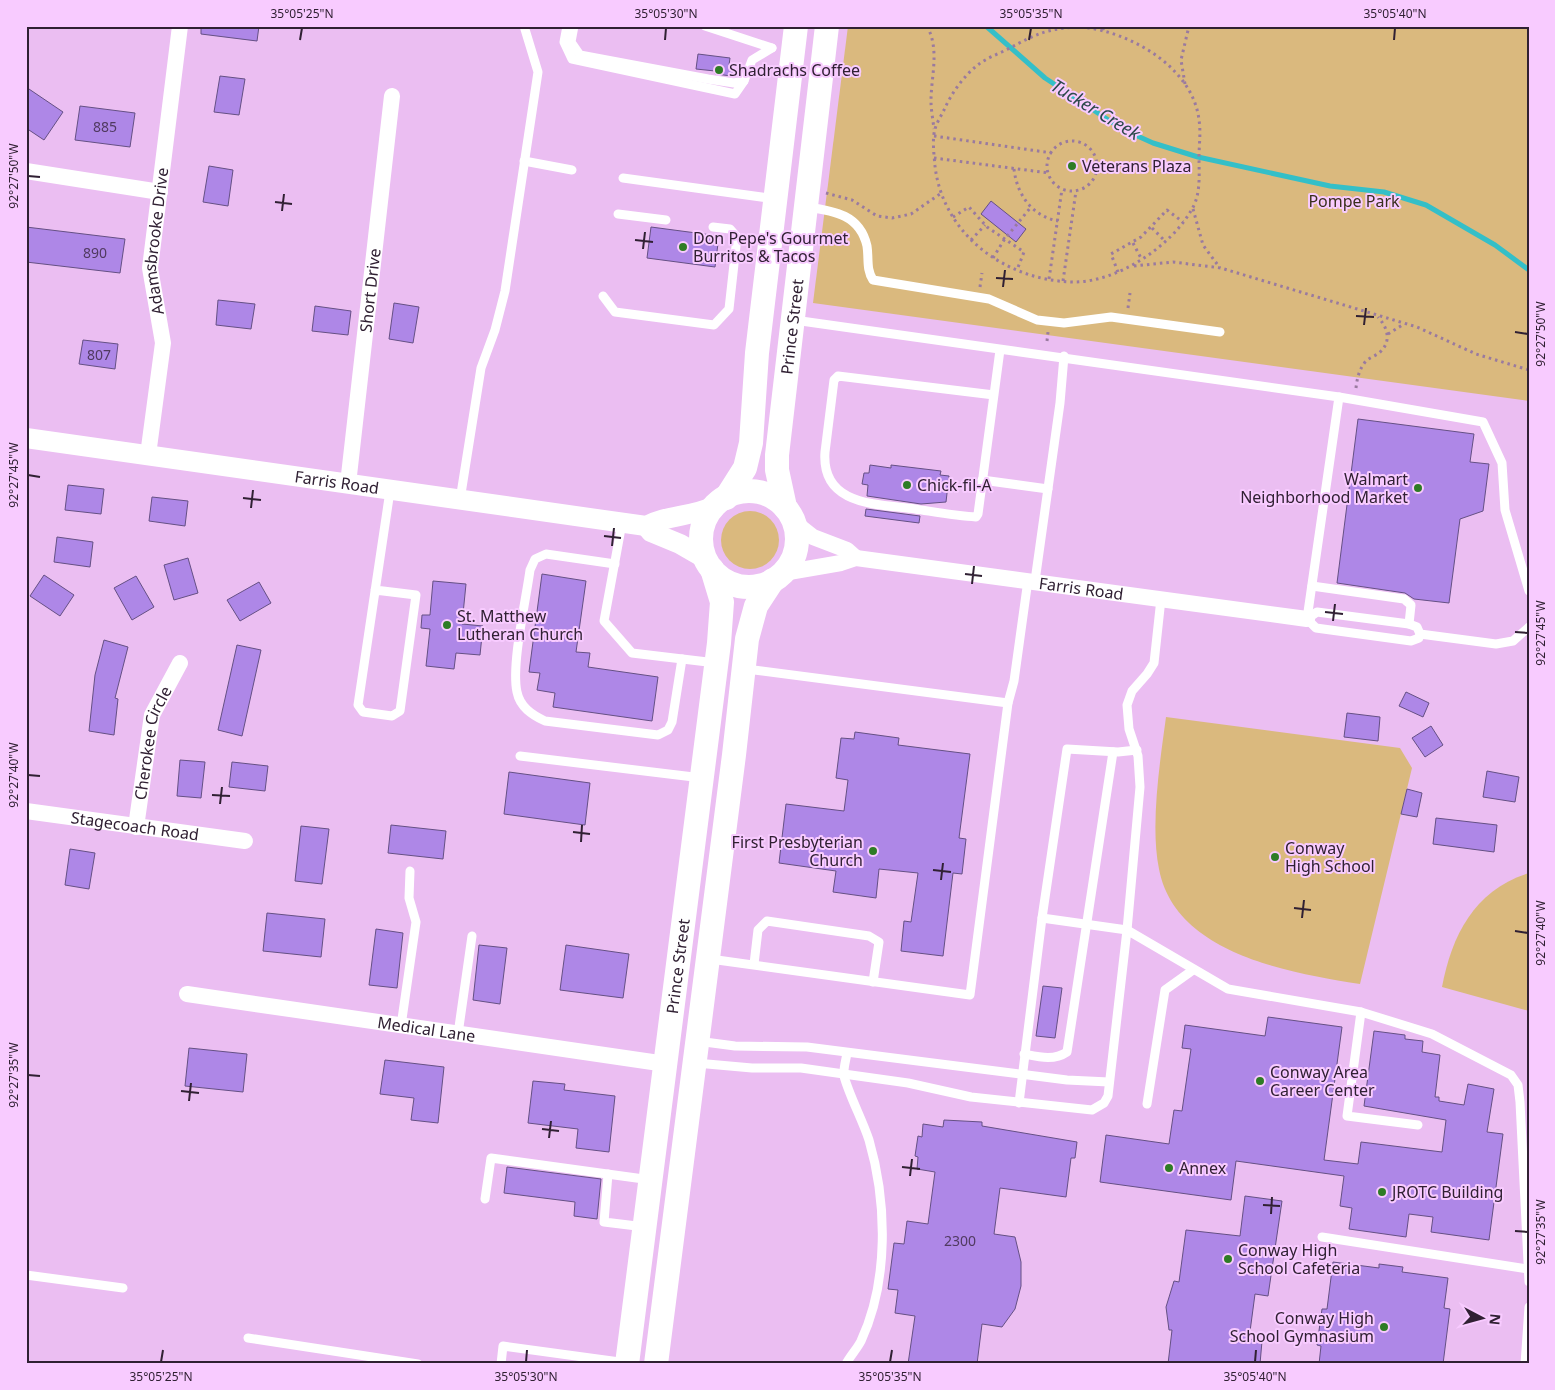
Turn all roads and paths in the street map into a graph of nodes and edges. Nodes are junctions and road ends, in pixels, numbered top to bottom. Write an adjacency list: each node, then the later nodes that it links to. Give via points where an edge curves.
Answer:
1 (180, 26): 27 (street, Adamsbrooke Drive)
2 (524, 26): 19 (lane, via 538,72)
3 (567, 26): 12 (lane, via 564,42 572,59 735,94)
4 (574, 26): 12 (lane, via 571,42 580,55 734,83)
5 (705, 26): 12 (lane, via 772,48 752,60)
6 (796, 26): 29 (main road, Prince Street)
7 (827, 26): 30 (main road, Prince Street)
8 (927, 26): 15 (path, via 934,57 931,102)
9 (1118, 26): 11 (path)
10 (1189, 26): 13 (path, via 1181,60)
11 (1102, 29): 13 (path, via 1138,43 1158,56); 15 (path, via 1059,28 1040,32 979,64 956,90)
12 (744, 80)
13 (1186, 87): 32 (path, via 1199,119 1199,184)
14 (392, 96): 70 (street, Short Drive)
15 (934, 130): 16 (path)
16 (934, 136): 17 (path); 18 (path)
17 (1052, 153): 23 (path, via 1048,160); 26 (path, via 1063,143 1074,142 1086,145 1094,154 1095,177)
18 (934, 158): 20 (path); 28 (path)
19 (524, 161): 21 (lane); 73 (lane, via 505,291 481,368)
20 (1014, 169): 23 (path); 31 (path, via 1019,190)
21 (572, 170)
22 (26, 171): 27 (street)
23 (1049, 173): 25 (path, via 1052,181)
24 (624, 178): 29 (lane)
25 (1062, 189): 26 (path); 36 (path)
26 (1076, 191): 52 (path)
27 (160, 192): 68 (street, Adamsbrooke Drive, via 150,268 162,343)
28 (940, 194): 30 (path, via 911,214 892,218 877,216 852,200); 34 (path)
29 (776, 199): 74 (main road, Prince Street, via 757,353 751,443 745,468)
30 (814, 200): 55 (main road, Prince Street); 58 (lane, via 855,222 863,234 868,272 873,280 989,299 1043,321 1064,323 1111,317)
31 (1031, 207): 36 (path, via 1039,215); 42 (path)
32 (1193, 209): 37 (path); 48 (path, via 1203,244)
33 (618, 214): 35 (lane)
34 (953, 217): 38 (path, via 969,207); 41 (path)
35 (666, 220)
36 (1058, 221): 51 (path)
37 (1183, 222): 40 (path, via 1167,210); 43 (path)
38 (985, 225): 41 (path); 42 (path)
39 (713, 227): 53 (lane, via 730,229 737,238 729,309 714,325 615,312)
40 (1152, 228): 43 (path); 44 (path)
41 (971, 240): 45 (path)
42 (1004, 240): 45 (path); 49 (path, via 1024,252)
43 (1165, 242): 46 (path)
44 (1133, 243): 46 (path); 50 (path, via 1111,254)
45 (993, 258): 49 (path)
46 (1142, 260): 47 (path)
47 (1131, 267): 48 (path, via 1173,262); 50 (path)
48 (1220, 268): 54 (path)
49 (1017, 270): 51 (path)
50 (1118, 272): 52 (path, via 1087,280)
51 (1049, 279): 52 (path)
52 (1063, 281)
53 (603, 296)
54 (1378, 317): 56 (path); 59 (path)
55 (791, 320): 61 (lane); 75 (main road, Prince Street, via 777,455 777,470)
56 (1404, 324): 59 (path); 63 (path, via 1476,354)
57 (1049, 331): 60 (path)
58 (1220, 332)
59 (1388, 334): 64 (path, via 1380,352 1362,366)
60 (1047, 342)
61 (1000, 350): 62 (lane); 65 (lane)
62 (1064, 356): 66 (lane); 71 (lane)
63 (1529, 370)
64 (1356, 388)
65 (994, 394): 69 (lane); 69 (lane, via 844,375 835,379 833,389 824,463 830,480 848,497 860,502 975,517)
66 (1339, 397): 83 (lane); 85 (lane, via 1483,422 1502,463 1505,510)
67 (26, 438): 68 (street, Farris Road)
68 (148, 455): 70 (street, Farris Road)
69 (982, 480): 71 (lane)
70 (348, 484): 72 (street, Farris Road)
71 (1048, 489): 82 (lane)
72 (390, 490): 73 (street, Farris Road); 84 (lane)
73 (460, 500): 76 (street, Farris Road)
74 (720, 502): 75 (main road, via 738,493 756,492 774,498); 77 (street, Farris Road, via 700,513 654,521); 80 (main road, via 703,529 702,546)
75 (789, 515): 78 (street, Farris Road, via 813,537 847,550); 81 (main road, via 797,536 795,552)
76 (622, 523): 77 (street, Farris Road); 79 (lane)
77 (646, 526): 80 (street, Farris Road, via 651,532 680,544)
78 (856, 558): 81 (street, Farris Road); 82 (street, Farris Road)
79 (615, 564): 91 (lane, via 604,621 632,653); 91 (lane, via 546,554 535,559 530,570 515,673 517,693 523,705 531,714 545,721 658,735 668,730 672,722)
80 (709, 564): 81 (main road, via 725,580 743,586 762,585); 93 (main road, Prince Street, via 722,602)
81 (778, 577): 94 (main road, Prince Street, via 756,606)
82 (1032, 580): 86 (street, Farris Road); 95 (lane)
83 (1312, 586): 87 (lane); 88 (lane, via 1404,600 1411,605)
84 (375, 590): 84 (lane, via 358,705 363,712 392,716 400,711 416,595)
85 (1529, 591)
86 (1161, 599): 87 (street, Farris Road); 96 (lane, via 1154,663 1132,691 1127,705 1129,729)
87 (1307, 619): 88 (lane, via 1317,612); 90 (lane, via 1316,628 1411,641 1419,638)
88 (1409, 624): 90 (lane, via 1417,626)
89 (1529, 626): 90 (lane, via 1513,641 1496,644)
90 (1420, 634)
91 (682, 659): 93 (lane)
92 (180, 663): 101 (street, Cherokee Circle, via 152,715)
93 (716, 663): 99 (main road, Prince Street)
94 (743, 669): 95 (lane); 108 (main road, Prince Street)
95 (1008, 703): 111 (lane, via 971,994)
96 (1137, 750): 97 (lane); 106 (lane, via 1140,787)
97 (1113, 752): 104 (lane, via 1067,749); 105 (lane)
98 (520, 756): 99 (lane)
99 (702, 778): 108 (main road, via 712,796 697,925 698,942); 119 (main road, Prince Street)
100 (26, 811): 101 (street, Stagecoach Road)
101 (136, 827): 102 (street, Stagecoach Road)
102 (244, 841)
103 (410, 872): 114 (lane, via 409,898 416,922)
104 (1042, 918): 105 (lane); 118 (lane)
105 (1086, 924): 106 (lane); 118 (lane, via 1067,1052 1048,1058)
106 (1127, 930): 110 (lane); 122 (lane)
107 (472, 936): 115 (lane)
108 (707, 959): 109 (lane); 116 (main road, Prince Street)
109 (754, 964): 111 (lane); 111 (lane, via 758,930 767,921 869,936 879,942)
110 (1193, 970): 113 (lane, via 1228,989); 124 (lane, via 1165,990)
111 (873, 982)
112 (187, 994): 114 (street, Medical Lane)
113 (1361, 1012): 125 (lane, via 1347,1116); 132 (lane, via 1432,1034 1500,1068 1516,1081 1520,1102)
114 (401, 1026): 115 (street, Medical Lane)
115 (458, 1034): 119 (street, Medical Lane)
116 (695, 1052): 117 (lane, via 735,1046 807,1047); 120 (lane, via 752,1068 796,1067); 128 (main road, Prince Street)
117 (847, 1053): 120 (lane); 121 (lane)
118 (1024, 1054): 121 (lane)
119 (666, 1064): 127 (main road, Prince Street); 128 (main road, via 676,1086 670,1165)
120 (844, 1074): 123 (lane); 142 (lane, via 876,1167 882,1229 875,1297 860,1342)
121 (1022, 1074): 122 (lane); 123 (lane)
122 (1109, 1082): 123 (lane, via 1104,1103 1092,1110)
123 (1019, 1103)
124 (1147, 1104)
125 (1418, 1125)
126 (608, 1174): 127 (lane); 129 (lane, via 491,1158); 130 (lane, via 604,1222)
127 (651, 1180): 130 (main road, Prince Street)
128 (678, 1190): 141 (main road, Prince Street)
129 (485, 1199)
130 (645, 1227): 140 (main road, Prince Street)
131 (1322, 1237): 132 (lane)
132 (1528, 1269): 134 (lane)
133 (26, 1275): 135 (lane)
134 (1529, 1282)
135 (123, 1288)
136 (1529, 1307): 143 (lane)
137 (248, 1338): 138 (lane)
138 (418, 1364)
139 (501, 1364): 140 (lane, via 503,1346)
140 (630, 1364)
141 (656, 1364)
142 (846, 1364)
143 (1525, 1364)

